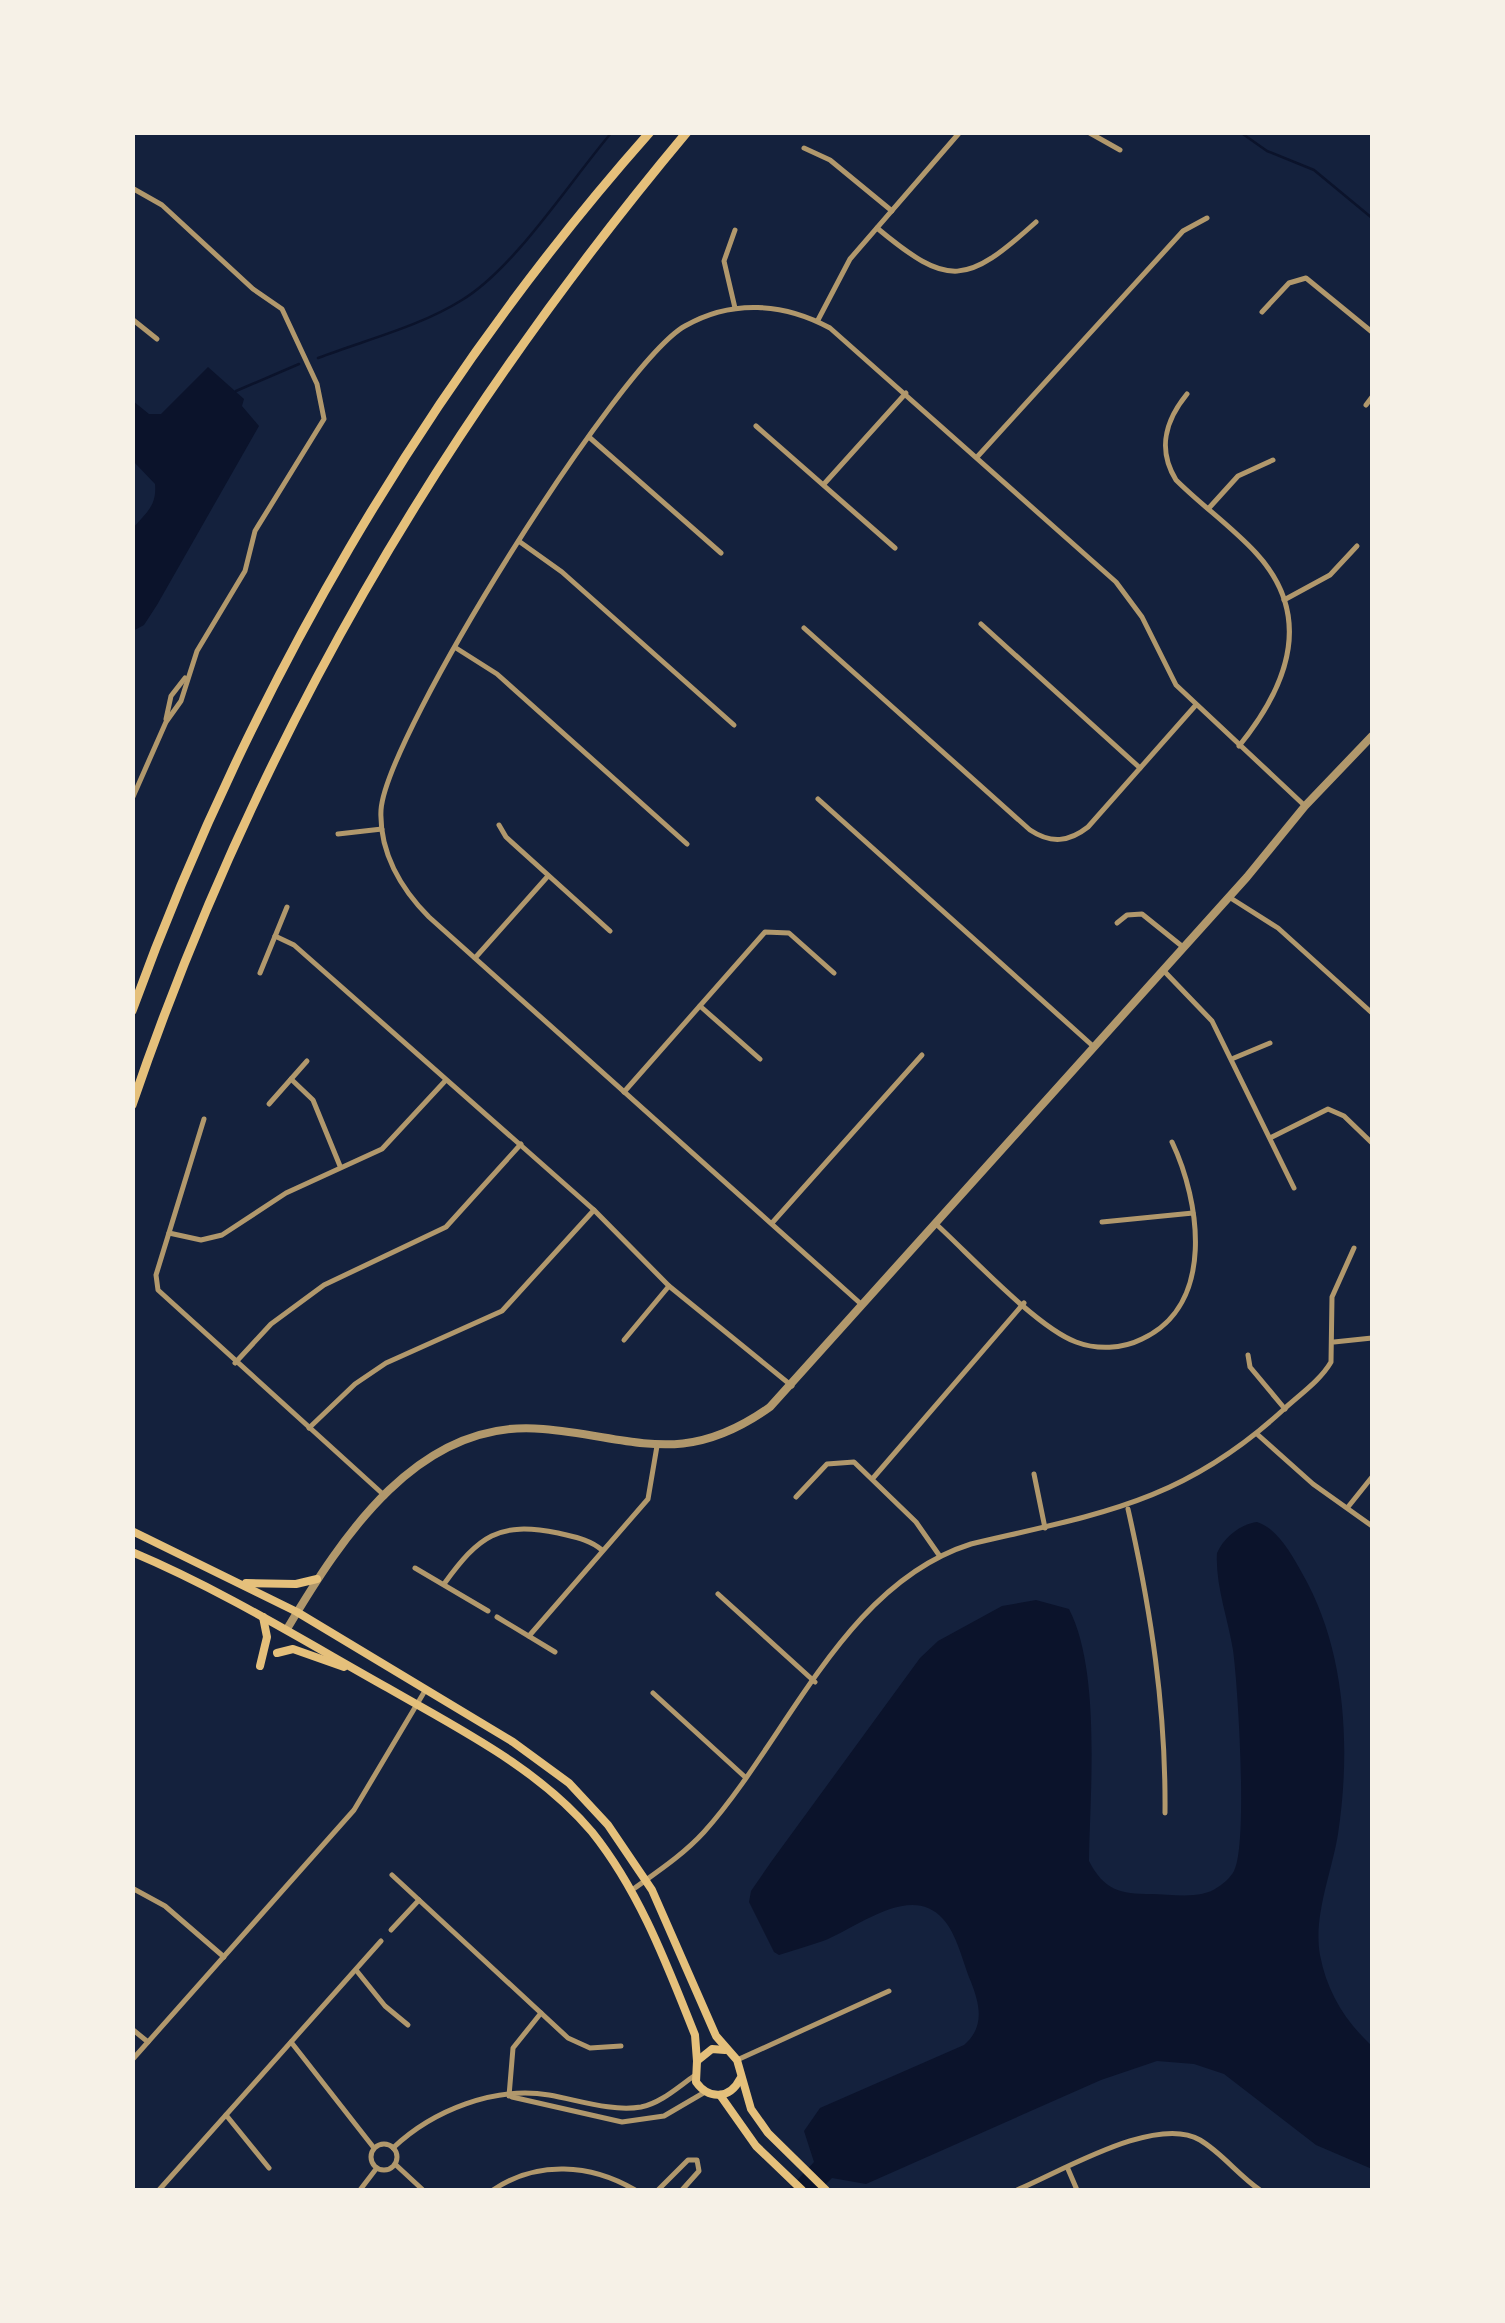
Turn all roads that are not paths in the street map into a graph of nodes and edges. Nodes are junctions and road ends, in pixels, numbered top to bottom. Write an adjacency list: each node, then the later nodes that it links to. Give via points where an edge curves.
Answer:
1 (650, 132): 61 (main road, via 491,332 363,526 241,754)
2 (687, 132): 73 (main road, via 497,376 360,594 232,847)
3 (960, 132): 8 (street)
4 (1088, 132): 6 (street)
5 (804, 148): 8 (street, via 830,160)
6 (1120, 150)
7 (132, 188): 43 (street, via 162,205 282,309 324,413 255,530 245,571 171,696)
8 (892, 210): 11 (street)
9 (1207, 218): 25 (street, via 1183,230)
10 (1036, 222): 11 (street, via 956,274 936,271)
11 (877, 228): 16 (street, via 844,268)
12 (735, 230): 13 (street, via 724,262)
13 (735, 308): 16 (street, via 781,309); 24 (street, via 665,339)
14 (1262, 312): 17 (street, via 1290,283 1306,278)
15 (132, 319): 18 (street)
16 (818, 321): 19 (street)
17 (1372, 332)
18 (158, 339)
19 (906, 393): 25 (street); 27 (street)
20 (1188, 394): 28 (street, via 1169,422 1164,452 1176,480)
21 (1372, 397): 22 (street)
22 (1366, 405)
23 (756, 426): 27 (street)
24 (589, 436): 29 (street); 32 (street)
25 (977, 456): 37 (street, via 1116,582)
26 (1273, 460): 28 (street, via 1238,476)
27 (824, 484): 31 (street)
28 (1208, 509): 33 (street, via 1258,556)
29 (520, 542): 36 (street); 38 (street)
30 (1357, 546): 33 (street, via 1330,575)
31 (895, 548)
32 (721, 553)
33 (1284, 600): 40 (street, via 1289,642 1280,684)
34 (981, 624): 41 (street)
35 (804, 628): 41 (street, via 1036,835 1055,840 1080,834)
36 (456, 648): 46 (street, via 391,771); 48 (street, via 497,674)
37 (1195, 706): 40 (street); 41 (street)
38 (734, 725)
39 (1372, 736): 44 (street)
40 (1238, 746): 44 (street)
41 (1140, 768)
42 (818, 799): 64 (street)
43 (132, 800)
44 (1305, 806): 50 (street)
45 (499, 825): 49 (street)
46 (382, 829): 47 (street); 56 (street, via 411,899)
47 (338, 834)
48 (687, 844)
49 (548, 876): 53 (street); 56 (street)
50 (1230, 897): 55 (street); 62 (street, via 1278,928)
51 (287, 908): 54 (street)
52 (1117, 924): 55 (street, via 1142,914)
53 (610, 931)
54 (275, 936): 58 (street); 70 (street)
55 (1183, 948): 57 (street)
56 (475, 958): 71 (street)
57 (1163, 970): 64 (street); 66 (street, via 1202,1007)
58 (260, 973)
59 (834, 973): 60 (street, via 789,933 769,930)
60 (700, 1006): 67 (street); 71 (street)
61 (132, 1011)
62 (1372, 1013)
63 (1270, 1043): 66 (street)
64 (1094, 1047): 85 (street)
65 (922, 1055): 84 (street)
66 (1234, 1058): 75 (street)
67 (760, 1059)
68 (307, 1061): 69 (street)
69 (291, 1080): 72 (street); 79 (street, via 313,1100)
70 (446, 1080): 78 (street); 79 (street, via 391,1142)
71 (624, 1092): 84 (street)
72 (269, 1104)
73 (132, 1105)
74 (204, 1119): 86 (street)
75 (1272, 1137): 77 (street, via 1328,1109); 80 (street)
76 (1172, 1142): 82 (street)
77 (1372, 1142)
78 (521, 1144): 81 (street); 95 (street, via 446,1227 324,1286 271,1324)
79 (340, 1166): 86 (street, via 222,1235 202,1240)
80 (1294, 1188)
81 (594, 1210): 88 (street); 98 (street, via 502,1311 386,1363)
82 (1194, 1213): 83 (street); 89 (street, via 1187,1290 1170,1318 1145,1338 1118,1347 1080,1344)
83 (1102, 1222)
84 (772, 1223): 90 (street)
85 (936, 1224): 89 (street); 90 (street)
86 (169, 1233): 95 (street, via 158,1290)
87 (1354, 1248): 93 (street, via 1334,1288)
88 (669, 1286): 92 (street); 96 (street)
89 (1024, 1303): 102 (street)
90 (861, 1304): 96 (street)
91 (1372, 1338): 93 (street)
92 (624, 1340)
93 (1334, 1342): 97 (street, via 1327,1370)
94 (1248, 1354): 97 (street, via 1250,1367)
95 (235, 1362): 98 (street)
96 (792, 1386): 100 (street, via 756,1417 724,1433)
97 (1285, 1408): 99 (street)
98 (309, 1428): 104 (street)
99 (1257, 1434): 106 (street); 107 (street, via 1191,1479)
100 (656, 1446): 104 (street, via 543,1429 488,1432 423,1461); 111 (street, via 648,1499)
101 (1034, 1474): 109 (street)
102 (874, 1477): 105 (street, via 854,1462 832,1461); 113 (street)
103 (1372, 1477): 106 (street)
104 (385, 1496): 115 (street)
105 (796, 1497)
106 (1348, 1507): 108 (street)
107 (1127, 1508): 109 (street); 136 (street, via 1158,1662)
108 (1372, 1526)
109 (1045, 1528): 113 (street)
110 (132, 1530): 116 (main road)
111 (602, 1550): 117 (street, via 584,1539 510,1528 482,1540); 124 (street)
112 (132, 1552): 121 (main road)
113 (939, 1555): 129 (street, via 882,1595)
114 (415, 1568): 117 (street)
115 (317, 1578): 116 (main road); 119 (street)
116 (242, 1582): 119 (main road)
117 (444, 1584): 120 (street)
118 (718, 1594): 129 (street)
119 (297, 1612): 123 (street); 130 (main road)
120 (488, 1612)
121 (263, 1616): 123 (main road); 127 (main road, via 267,1637)
122 (497, 1617): 124 (street)
123 (287, 1630): 128 (main road)
124 (530, 1636): 125 (street)
125 (555, 1652)
126 (277, 1653): 128 (main road, via 293,1649)
127 (260, 1666)
128 (362, 1673): 132 (main road)
129 (815, 1682): 135 (street)
130 (426, 1689): 132 (street); 133 (main road)
131 (653, 1693): 135 (street)
132 (417, 1704): 134 (main road); 144 (street, via 354,1810)
133 (513, 1742): 134 (main road); 138 (main road, via 586,1800)
134 (504, 1756): 140 (main road, via 576,1815)
135 (746, 1776): 138 (street, via 705,1831)
136 (1165, 1813)
137 (392, 1875): 141 (street)
138 (646, 1880): 140 (street); 153 (main road)
139 (132, 1888): 144 (street, via 165,1906)
140 (632, 1890): 156 (main road, via 695,2035)
141 (419, 1900): 142 (street); 147 (street)
142 (391, 1930)
143 (382, 1941): 145 (street)
144 (224, 1957): 150 (street)
145 (356, 1970): 148 (street); 151 (street)
146 (889, 1991): 155 (street)
147 (541, 2013): 152 (street, via 577,2044); 160 (street, via 513,2048)
148 (408, 2024)
149 (132, 2029): 150 (street)
150 (148, 2042): 154 (street)
151 (291, 2042): 162 (street); 163 (street)
152 (621, 2046)
153 (728, 2051): 155 (main road); 156 (main road, via 712,2049)
154 (132, 2060)
155 (737, 2060): 157 (main road)
156 (697, 2061): 158 (main road)
157 (741, 2074): 161 (main road, via 734,2089); 177 (main road, via 751,2109)
158 (694, 2076): 159 (main road); 160 (street, via 644,2106 524,2092)
159 (705, 2092): 160 (street, via 664,2116 622,2122); 161 (main road)
160 (508, 2096): 164 (street, via 454,2108)
161 (720, 2096): 176 (main road, via 756,2146)
162 (226, 2115): 166 (street); 169 (street)
163 (374, 2148): 164 (street); 167 (street)
164 (393, 2148): 165 (street)
165 (396, 2165): 167 (street); 171 (street)
166 (269, 2168)
167 (376, 2168): 170 (street)
168 (1068, 2168): 178 (street); 179 (street); 180 (street, via 1170,2132 1204,2142)
169 (163, 2189)
170 (360, 2190)
171 (423, 2190)
172 (493, 2190): 173 (street, via 564,2168 601,2174)
173 (635, 2190)
174 (658, 2190): 175 (street, via 688,2160 697,2160 699,2171)
175 (682, 2190)
176 (802, 2190)
177 (826, 2190)
178 (1017, 2190)
179 (1077, 2190)
180 (1260, 2190)

